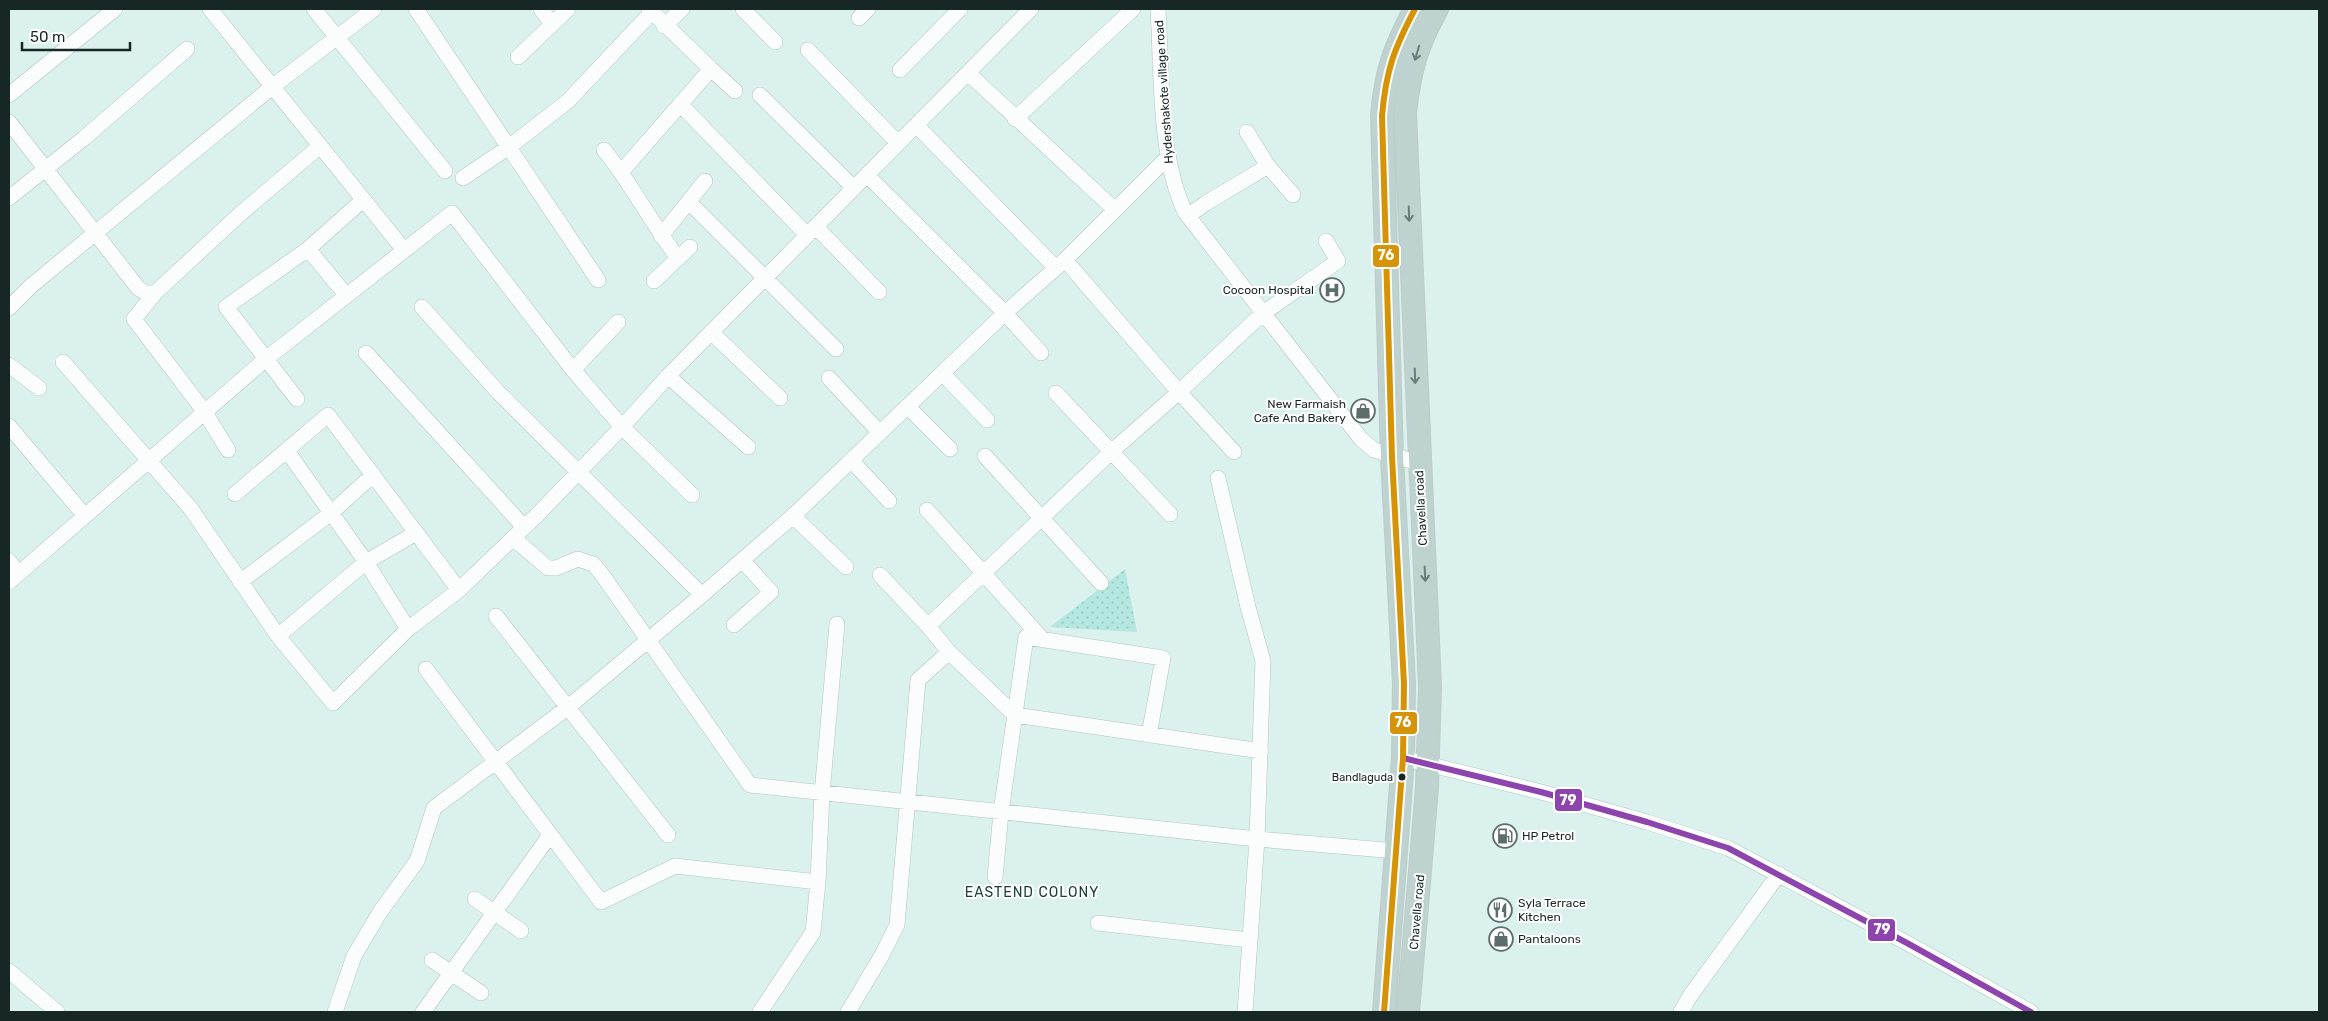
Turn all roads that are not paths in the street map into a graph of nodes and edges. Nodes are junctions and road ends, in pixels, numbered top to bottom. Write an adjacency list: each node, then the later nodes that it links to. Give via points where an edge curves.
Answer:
1 (115, 9): 29 (street)
2 (210, 9): 27 (street)
3 (314, 9): 19 (street)
4 (374, 9): 19 (street)
5 (416, 9): 38 (street)
6 (541, 9): 17 (street)
7 (568, 9): 17 (street)
8 (682, 9): 18 (street)
9 (743, 9): 20 (street)
10 (960, 9): 25 (street)
11 (1031, 9): 26 (street)
12 (1132, 9): 32 (street)
13 (1158, 9): 40 (street, Hydershakote village road)
14 (1415, 9): 104 (highway, Chavella road, via 1395,46 1385,81 1382,116)
15 (1437, 9): 107 (highway, Chavella road, one-way to 107, via 1421,39 1410,76 1405,113)
16 (650, 11): 18 (street); 38 (street, via 568,101)
17 (552, 24): 23 (street)
18 (664, 26): 24 (street)
19 (338, 38): 27 (street); 44 (street)
20 (775, 42)
21 (187, 50): 42 (street)
22 (808, 50): 36 (street)
23 (518, 57)
24 (711, 69): 28 (street); 31 (street)
25 (900, 70)
26 (968, 73): 32 (street); 34 (street)
27 (272, 87): 37 (street); 56 (street)
28 (735, 91)
29 (9, 95)
30 (760, 95): 48 (street)
31 (680, 104): 43 (street); 55 (street)
32 (1015, 119): 53 (street)
33 (9, 122): 42 (street)
34 (916, 125): 36 (street); 63 (street)
35 (1246, 132): 41 (street)
36 (898, 143): 45 (street)
37 (319, 147): 51 (street); 68 (street)
38 (509, 147): 46 (street); 65 (street)
39 (604, 150): 43 (street)
40 (1167, 158): 53 (street); 54 (street, Hydershakote village road, via 1176,192)
41 (1268, 166): 49 (street); 54 (street)
42 (45, 169): 50 (street); 56 (street)
43 (622, 171): 57 (street)
44 (445, 172)
45 (868, 176): 48 (street); 72 (street)
46 (463, 178)
47 (705, 181): 52 (street)
48 (854, 188): 55 (street)
49 (1293, 195)
50 (9, 198)
51 (363, 200): 60 (street); 61 (street)
52 (690, 203): 57 (street); 64 (street)
53 (1114, 209): 63 (street)
54 (1188, 216): 73 (street, Hydershakote village road)
55 (811, 231): 64 (street); 67 (street)
56 (95, 235): 68 (street, via 138,288 146,293); 71 (street, via 31,286)
57 (661, 236): 62 (street)
58 (1326, 241): 73 (street, via 1338,261)
59 (690, 247): 62 (street)
60 (308, 249): 69 (street); 79 (street, via 226,307)
61 (404, 250): 69 (street); 82 (street, via 452,213)
62 (678, 258): 66 (street)
63 (1060, 263): 72 (street); 87 (street)
64 (766, 277): 75 (street); 76 (street)
65 (598, 280)
66 (654, 281)
67 (879, 292)
68 (155, 293): 92 (street, via 134,320)
69 (346, 295): 79 (street)
70 (422, 307): 108 (street, via 498,392)
71 (9, 308)
72 (1005, 313): 78 (street); 83 (street)
73 (1262, 314): 87 (street); 104 (street, Hydershakote village road, via 1361,439 1374,450)
74 (618, 322): 82 (street)
75 (711, 332): 84 (street); 89 (street)
76 (836, 349)
77 (366, 353): 120 (street)
78 (1041, 353)
79 (267, 358): 90 (street); 92 (street)
80 (64, 362): 106 (street)
81 (9, 365): 86 (street)
82 (573, 370): 95 (street)
83 (943, 374): 91 (street); 93 (street)
84 (668, 376): 95 (street); 97 (street)
85 (829, 378): 96 (street)
86 (39, 388)
87 (1179, 392): 101 (street); 102 (street)
88 (1056, 393): 101 (street)
89 (780, 398)
90 (298, 399)
91 (908, 407): 96 (street); 98 (street)
92 (204, 411): 99 (street); 106 (street)
93 (987, 420)
94 (9, 426): 117 (street)
95 (622, 427): 108 (street); 112 (street)
96 (880, 433): 105 (street)
97 (748, 447)
98 (950, 449)
99 (228, 450)
100 (287, 451): 109 (street, via 328,415); 111 (street); 115 (street)
101 (1111, 452): 116 (street); 119 (street)
102 (1234, 452)
103 (985, 456): 119 (street)
104 (1392, 456): 107 (street, Hydershakote village road); 148 (highway, Chavella road, via 1404,684)
105 (851, 460): 113 (street); 118 (street)
106 (149, 461): 117 (street); 130 (street, via 191,509)
107 (1419, 463): 150 (highway, Chavella road, one-way to 150, via 1430,686)
108 (578, 472): 120 (street); 133 (street)
109 (373, 475): 115 (street); 121 (street)
110 (1218, 478): 147 (street, via 1263,661)
111 (235, 494)
112 (692, 495)
113 (889, 501)
114 (927, 510): 127 (street)
115 (331, 513): 125 (street); 130 (street)
116 (1170, 514)
117 (85, 516): 129 (street)
118 (793, 516): 123 (street); 126 (street)
119 (1041, 517): 127 (street); 131 (street)
120 (524, 527): 122 (street)
121 (416, 532): 125 (street); 132 (street)
122 (513, 538): 132 (street); 140 (street, via 548,568 578,559 593,564)
123 (742, 560): 133 (street); 136 (street, via 771,592)
124 (9, 561): 129 (street)
125 (366, 562): 138 (street); 139 (street)
126 (846, 567)
127 (982, 572): 137 (street); 141 (street)
128 (880, 575): 137 (street)
129 (14, 578)
130 (240, 582): 139 (street)
131 (1101, 583)
132 (459, 590): 138 (street)
133 (702, 595): 140 (street)
134 (496, 616): 144 (street)
135 (837, 624): 151 (street)
136 (734, 625)
137 (928, 626): 142 (street)
138 (408, 629): 139 (street, via 333,703)
139 (278, 636)
140 (650, 639): 144 (street); 151 (street, via 750,785)
141 (1043, 640): 145 (street, via 1026,637); 146 (street, via 1163,658)
142 (949, 652): 145 (street); 152 (street, via 918,680)
143 (426, 669): 149 (street)
144 (567, 708): 149 (street); 155 (street)
145 (1015, 715): 146 (street); 153 (street)
146 (1149, 735): 147 (street)
147 (1261, 751): 156 (street)
148 (1403, 758): 150 (street); 157 (highway, Chavella road)
149 (495, 763): 154 (street); 171 (street, via 434,808 417,861 380,912 354,956)
150 (1427, 764): 158 (street, via 1648,822 1728,848); 177 (highway, Chavella road)
151 (822, 794): 152 (street); 160 (street)
152 (908, 803): 153 (street); 174 (street, via 897,925)
153 (1001, 812): 156 (street); 159 (street)
154 (550, 834): 160 (street, via 601,902 675,866); 162 (street)
155 (668, 835)
156 (1257, 839): 157 (street); 165 (street)
157 (1396, 851): 176 (highway, Chavella road)
158 (1779, 874): 178 (street, via 1690,996); 179 (street)
159 (995, 877)
160 (818, 882): 173 (street, via 813,932)
161 (475, 900): 162 (street)
162 (493, 912): 164 (street); 168 (street)
163 (1098, 923): 165 (street)
164 (521, 931)
165 (1249, 940): 175 (street)
166 (432, 960): 168 (street)
167 (9, 971): 170 (street)
168 (450, 973): 169 (street); 172 (street)
169 (481, 993)
170 (57, 1012)
171 (335, 1012)
172 (423, 1012)
173 (760, 1012)
174 (848, 1012)
175 (1246, 1012)
176 (1384, 1012)
177 (1408, 1012)
178 (1682, 1012)
179 (2031, 1012)

